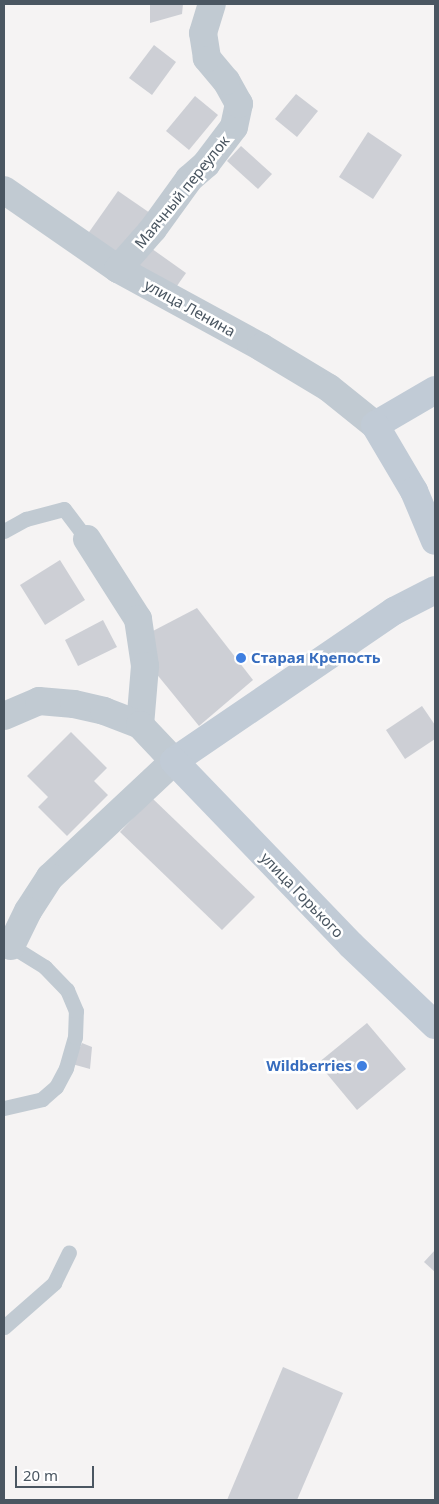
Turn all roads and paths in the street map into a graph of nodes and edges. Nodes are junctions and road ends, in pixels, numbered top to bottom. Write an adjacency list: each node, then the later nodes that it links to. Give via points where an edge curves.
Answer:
1 (212, 4): 3 (street, Маячный переулок, via 202,33 207,58 239,104 234,128)
2 (4, 190): 3 (street, улица Ленина)
3 (118, 269): 5 (street, улица Ленина, via 329,388)
4 (435, 390): 5 (main road)
5 (375, 425): 8 (main road, via 414,491)
6 (4, 531): 7 (lane, via 26,519 64,509)
7 (87, 539): 11 (street, via 138,619 145,666)
8 (435, 541)
9 (435, 590): 12 (main road, via 394,611)
10 (4, 716): 11 (street, via 39,701 104,711)
11 (140, 726): 12 (street)
12 (174, 761): 13 (street, via 50,877); 14 (main road, улица Горького, via 344,938)
13 (7, 946): 15 (lane, via 46,967 67,990 76,1011 75,1037 66,1068 56,1087 42,1099)
14 (435, 1025)
15 (4, 1108)
16 (70, 1252): 17 (lane, via 54,1284)
17 (4, 1327)

